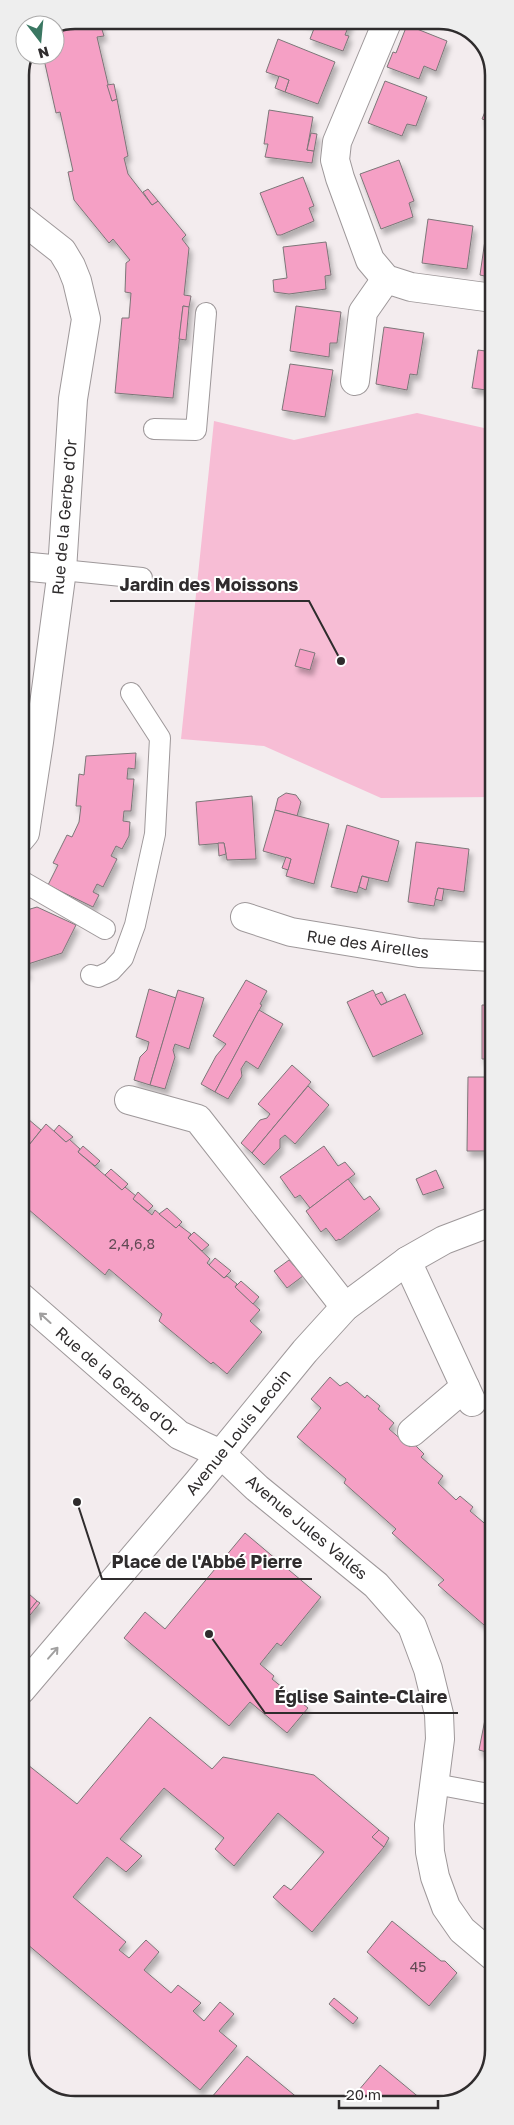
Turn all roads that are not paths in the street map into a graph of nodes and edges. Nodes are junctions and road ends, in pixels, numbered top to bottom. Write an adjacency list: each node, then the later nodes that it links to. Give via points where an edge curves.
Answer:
1 (384, 29): 3 (street, via 337,142 335,160 370,260)
2 (29, 225): 9 (street, Rue de la Gerbe d'Or, via 62,251 72,266 86,319 73,399)
3 (386, 279): 4 (street, via 411,288); 6 (street, via 363,312)
4 (485, 297)
5 (206, 313): 7 (lane, via 196,430)
6 (356, 381)
7 (154, 429)
8 (29, 567): 9 (street)
9 (62, 570): 10 (lane); 12 (street, Rue de la Gerbe d'Or)
10 (142, 578)
11 (132, 693): 17 (lane, via 160,738 155,834 135,924 123,958 111,972)
12 (29, 808)
13 (29, 885): 15 (lane)
14 (245, 917): 16 (street, Rue des Airelles, via 301,934 419,953)
15 (105, 929)
16 (485, 956)
17 (91, 976)
18 (130, 1100): 22 (street, via 198,1119)
19 (485, 1224): 20 (street, Avenue Louis Lecoin, via 444,1240)
20 (407, 1261): 22 (street, Avenue Louis Lecoin); 23 (street, via 468,1395)
21 (29, 1304): 24 (street, Rue de la Gerbe d'Or, one-way to 21, via 179,1435)
22 (344, 1307): 24 (street, Avenue Louis Lecoin)
23 (412, 1432)
24 (221, 1454): 25 (street, Avenue Louis Lecoin, one-way to 24); 26 (street, Avenue Jules Vallés, via 257,1488 376,1585 412,1626 428,1669 439,1714)
25 (29, 1681)
26 (435, 1784): 27 (lane); 28 (street, Avenue Jules Vallés, via 429,1825 435,1877 446,1907 462,1930)
27 (485, 1793)
28 (485, 1949)

